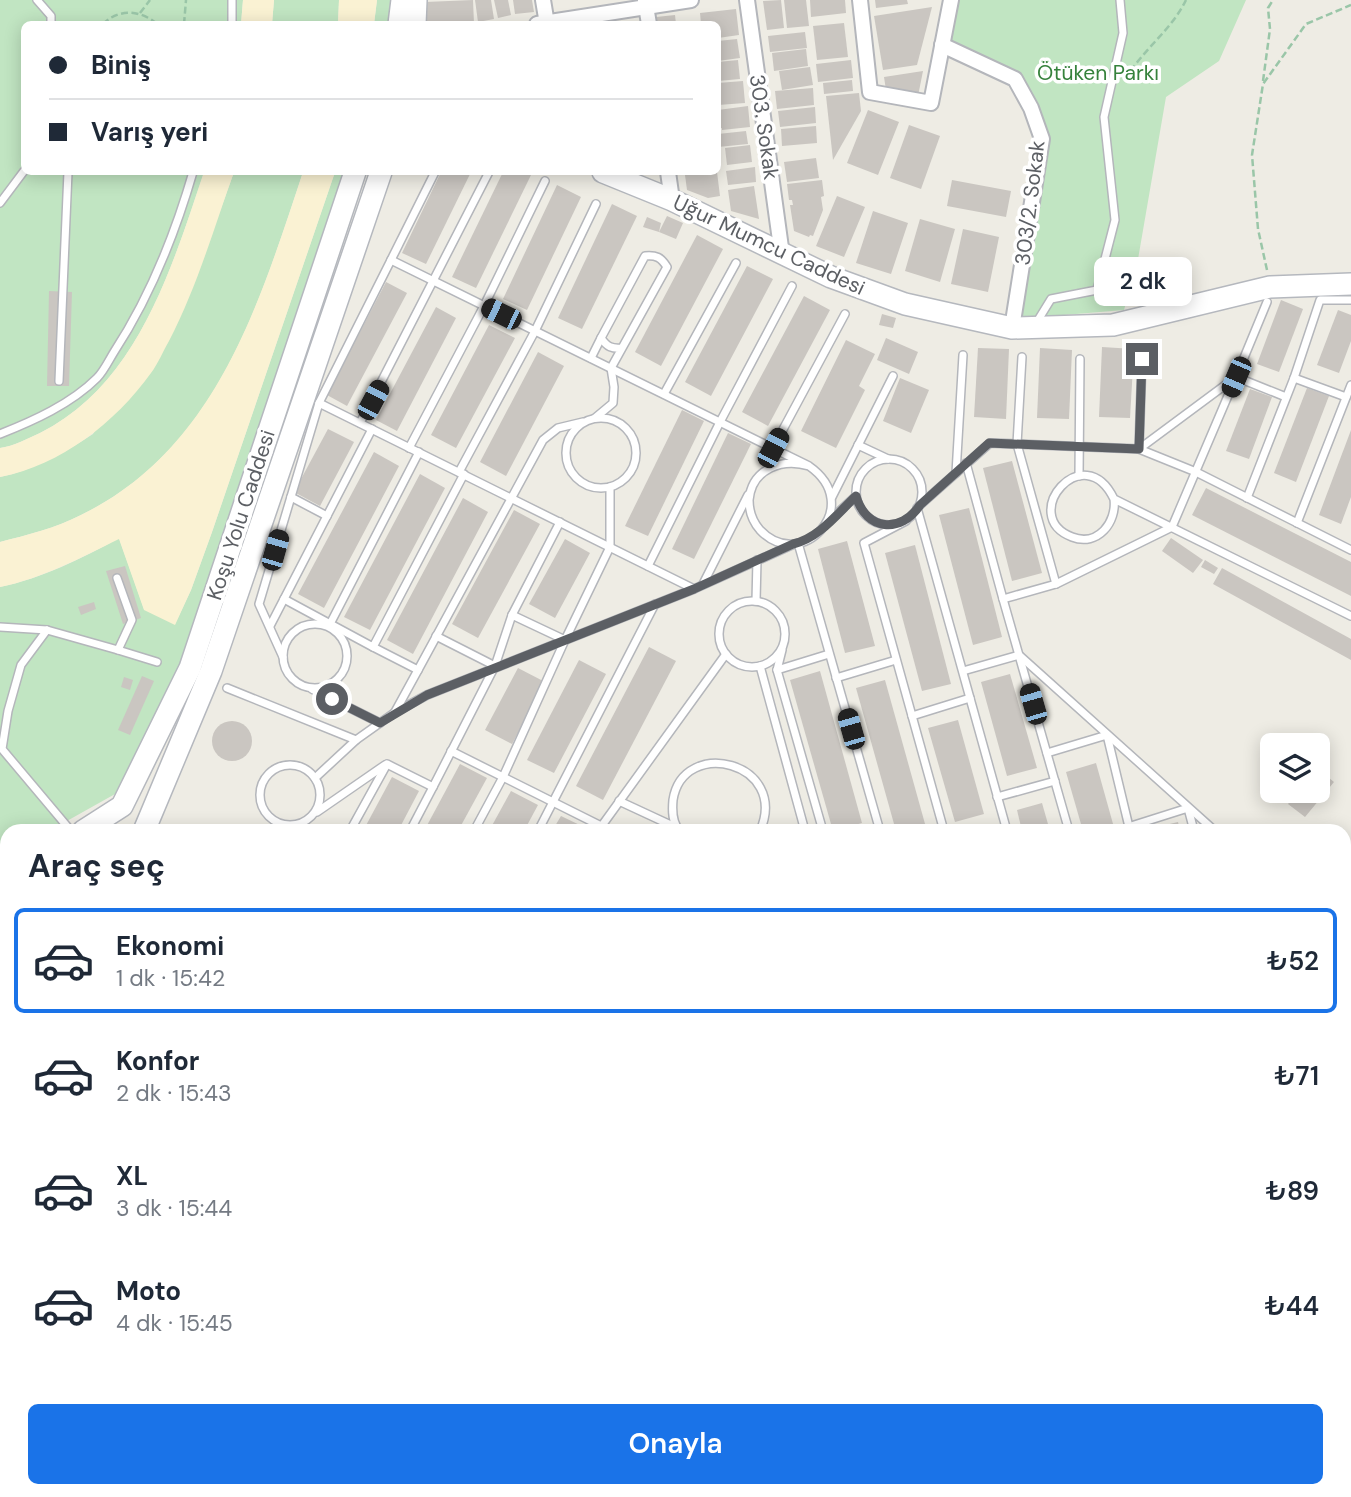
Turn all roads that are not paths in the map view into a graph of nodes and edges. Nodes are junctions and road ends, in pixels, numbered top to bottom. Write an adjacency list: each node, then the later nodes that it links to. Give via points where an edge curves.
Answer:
1 (37, 0): 12 (lane)
2 (232, 0): 13 (lane)
3 (401, 0): 14 (main road)
4 (416, 0): 15 (main road)
5 (543, 0): 16 (street)
6 (691, 0): 11 (street)
7 (747, 0): 32 (street, 303. Sokak)
8 (860, 0): 18 (street, via 870,92 931,103)
9 (951, 0): 18 (street)
10 (1120, 0): 42 (lane, via 1123,33 1104,117 1115,220 1097,290 1051,299)
11 (646, 4): 17 (street)
12 (51, 21)
13 (232, 21)
14 (399, 21)
15 (415, 21)
16 (544, 21)
17 (559, 21)
18 (942, 45): 42 (street, 303/2. Sokak, via 1015,79 1042,139)
19 (21, 175): 30 (lane)
20 (68, 175): 55 (lane)
21 (192, 175): 66 (lane, via 156,273 97,378 39,417)
22 (354, 175): 155 (main road, Koşu Yolu Caddesi, via 190,668 122,806)
23 (380, 175): 156 (main road, Koşu Yolu Caddesi, via 211,670)
24 (434, 175): 33 (lane)
25 (488, 175): 35 (lane)
26 (610, 175): 29 (main road, Uğur Mumcu Caddesi)
27 (668, 175): 29 (street)
28 (545, 181): 40 (lane)
29 (672, 200): 32 (main road, Uğur Mumcu Caddesi)
30 (0, 203)
31 (596, 204): 43 (lane)
32 (782, 255): 42 (main road, Uğur Mumcu Caddesi, via 905,304)
33 (391, 260): 35 (lane); 60 (lane)
34 (736, 263): 57 (lane)
35 (435, 282): 40 (lane); 64 (lane)
36 (1351, 284): 38 (main road, Uğur Mumcu Caddesi)
37 (792, 286): 63 (lane)
38 (1269, 295): 42 (main road, Uğur Mumcu Caddesi, via 1113,325); 53 (lane)
39 (1351, 300): 54 (lane, via 1320,300)
40 (484, 306): 43 (lane); 70 (lane)
41 (845, 314): 71 (lane)
42 (1023, 328)
43 (535, 331): 48 (lane); 78 (lane)
44 (601, 338): 45 (lane, via 613,349); 45 (lane, via 645,256 654,255 667,267); 48 (lane)
45 (622, 348): 51 (lane)
46 (963, 355): 79 (lane)
47 (1022, 357): 67 (lane)
48 (591, 358): 51 (lane)
49 (1080, 359): 69 (lane)
50 (1142, 359): 72 (lane)
51 (611, 368): 57 (lane); 61 (lane, via 613,403)
52 (893, 376): 68 (lane)
53 (1236, 377): 58 (lane); 72 (lane); 77 (lane)
54 (1294, 378): 58 (lane); 59 (lane)
55 (59, 381)
56 (1351, 385): 59 (lane)
57 (664, 394): 63 (lane)
58 (1286, 397): 87 (lane)
59 (1346, 397): 96 (lane)
60 (319, 403): 64 (lane); 84 (lane)
61 (595, 418): 62 (lane); 81 (lane, via 618,422 634,440 634,464 628,475)
62 (583, 422): 81 (lane, via 568,439 566,461 587,486); 86 (lane, via 558,428 543,440)
63 (720, 422): 71 (lane); 102 (lane)
64 (360, 423): 65 (lane)
65 (372, 429): 70 (lane); 92 (lane)
66 (0, 434)
67 (1017, 444): 69 (lane); 75 (lane, via 989,443); 91 (lane)
68 (858, 445): 74 (lane); 85 (lane)
69 (1079, 446): 72 (lane); 80 (lane)
70 (410, 448): 73 (lane)
71 (773, 448): 76 (lane)
72 (1139, 449): 77 (lane)
73 (419, 452): 78 (lane); 113 (lane)
74 (888, 459): 83 (lane, via 868,467); 89 (lane, via 916,473 921,483)
75 (966, 463): 79 (lane); 107 (lane)
76 (809, 466): 82 (lane, via 783,462 770,467); 85 (lane, via 828,484)
77 (1196, 472): 87 (lane); 97 (lane)
78 (462, 473): 86 (lane); 120 (lane)
79 (956, 473): 89 (lane)
80 (1079, 476): 88 (lane, via 1102,482); 90 (lane, via 1063,482)
81 (610, 487): 99 (lane)
82 (752, 488): 98 (lane, via 749,501 757,527 767,537); 105 (lane)
83 (856, 496): 93 (lane, via 874,522); 95 (lane)
84 (291, 497): 92 (lane); 115 (lane, via 260,604)
85 (832, 497): 95 (lane)
86 (510, 498): 94 (lane); 117 (lane)
87 (1247, 498): 96 (lane)
88 (1114, 499): 90 (lane, via 1113,518 1101,534 1091,538 1071,537 1061,531); 97 (lane)
89 (918, 506): 93 (lane); 132 (lane)
90 (1051, 512): 91 (lane)
91 (1037, 515): 104 (lane)
92 (327, 516): 108 (lane)
93 (906, 520): 126 (lane, via 864,543)
94 (560, 522): 99 (lane); 111 (lane)
95 (827, 523): 98 (lane, via 818,534)
96 (1297, 523): 100 (lane)
97 (1172, 527): 104 (lane); 112 (lane)
98 (796, 544): 101 (lane); 123 (lane)
99 (610, 547): 102 (lane); 118 (lane)
100 (1350, 548)
101 (757, 560): 105 (lane); 109 (lane)
102 (648, 566): 106 (lane)
103 (117, 578): 121 (lane, via 132,620)
104 (1056, 584): 107 (lane)
105 (702, 585): 106 (lane)
106 (694, 589): 110 (lane)
107 (1003, 598): 124 (lane)
108 (284, 599): 113 (lane); 115 (lane)
109 (756, 601): 119 (lane, via 776,612 785,632); 122 (lane, via 736,605 722,620 719,641)
110 (656, 604): 118 (lane); 151 (lane)
111 (512, 615): 118 (lane); 128 (lane)
112 (1351, 616)
113 (329, 625): 120 (lane); 125 (lane, via 298,629); 135 (lane, via 344,641 344,671 329,685)
114 (0, 626): 116 (lane)
115 (270, 626): 125 (lane)
116 (47, 630): 121 (lane); 154 (lane, via 21,665 2,749)
117 (436, 636): 128 (lane); 130 (lane)
118 (565, 640): 128 (lane); 145 (lane)
119 (784, 643): 129 (lane, via 779,654); 131 (lane)
120 (373, 647): 130 (lane)
121 (118, 650): 127 (lane)
122 (726, 654): 129 (lane, via 739,664); 150 (lane)
123 (830, 654): 131 (lane); 133 (lane)
124 (1019, 654): 132 (lane); 140 (lane); 143 (lane)
125 (283, 657): 135 (lane, via 290,677)
126 (896, 660): 133 (lane); 138 (lane)
127 (157, 662)
128 (495, 666): 137 (lane); 142 (lane)
129 (760, 666): 166 (lane)
130 (418, 670): 137 (lane)
131 (777, 670): 167 (lane)
132 (962, 671): 136 (lane)
133 (836, 678): 168 (lane)
134 (227, 688): 141 (lane)
135 (309, 688): 139 (lane)
136 (970, 698): 138 (lane); 149 (lane)
137 (394, 713): 139 (lane)
138 (912, 716): 169 (lane)
139 (380, 723): 141 (lane)
140 (1107, 735): 143 (lane); 152 (lane); 172 (lane)
141 (356, 740): 146 (lane)
142 (451, 751): 145 (lane); 148 (lane)
143 (1047, 753): 147 (lane)
144 (387, 764): 148 (lane); 153 (lane); 157 (lane)
145 (503, 777): 151 (lane); 159 (lane)
146 (315, 778): 153 (lane, via 320,796); 153 (lane, via 300,766 280,767 264,780 260,799 269,817 278,823 297,824)
147 (1055, 781): 149 (lane); 171 (lane)
148 (433, 787): 158 (lane)
149 (997, 797): 170 (lane)
150 (619, 801): 162 (lane); 163 (lane)
151 (553, 802): 160 (lane); 161 (lane)
152 (1188, 808): 173 (lane); 174 (lane); 175 (lane)
153 (314, 814)
154 (65, 824)
155 (94, 824)
156 (147, 824)
157 (354, 824)
158 (414, 824)
159 (478, 824)
160 (542, 824)
161 (591, 824)
162 (603, 824)
163 (667, 824)
164 (676, 824): 165 (lane, via 674,795 682,781 694,770 724,763 738,767 760,786 765,800)
165 (762, 824)
166 (803, 824)
167 (821, 824)
168 (878, 824)
169 (942, 824)
170 (1005, 824)
171 (1067, 824)
172 (1128, 824)
173 (1143, 824)
174 (1192, 824)
175 (1207, 824)

